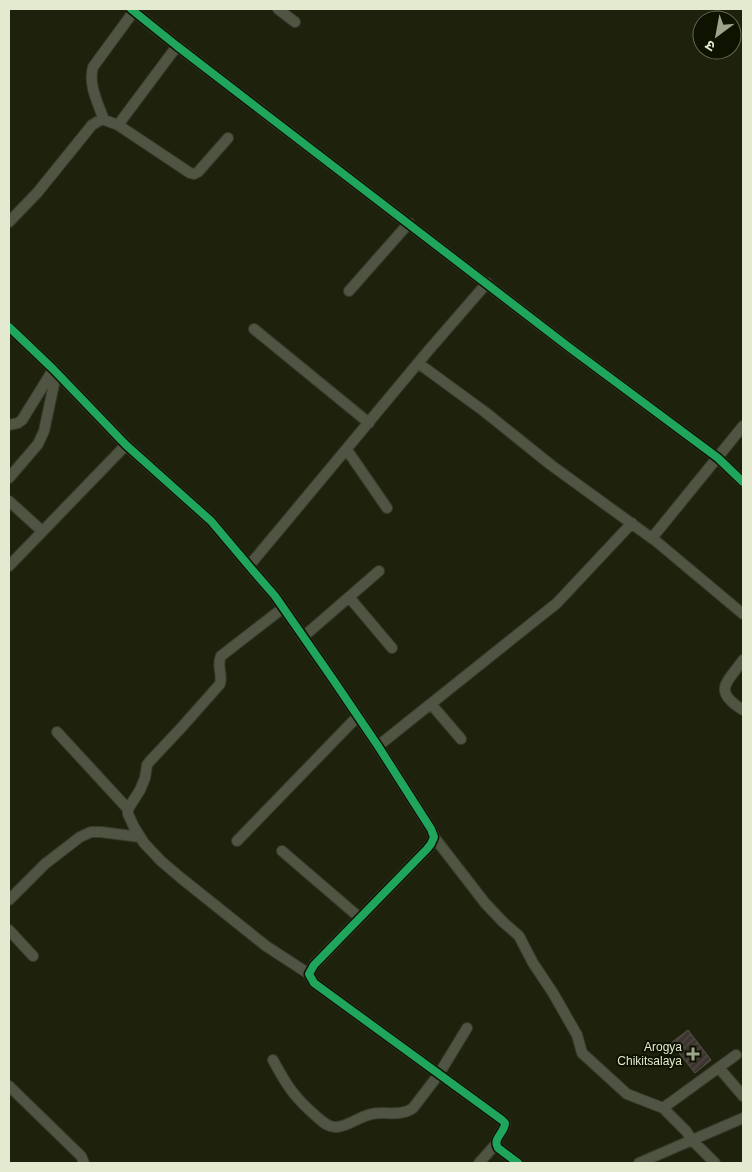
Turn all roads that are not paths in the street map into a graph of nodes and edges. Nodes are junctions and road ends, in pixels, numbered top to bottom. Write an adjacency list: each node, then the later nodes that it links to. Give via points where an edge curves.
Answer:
1 (278, 9): 3 (street)
2 (133, 10): 4 (street); 5 (street, via 91,74)
3 (295, 22)
4 (177, 46): 6 (street); 9 (street)
5 (104, 120): 6 (street); 8 (street, via 92,125)
6 (118, 125): 7 (street, via 194,174)
7 (228, 138)
8 (9, 222)
9 (409, 223): 10 (street); 11 (street)
10 (487, 283): 14 (street); 21 (street)
11 (349, 291)
12 (9, 328): 15 (street)
13 (254, 329): 16 (street)
14 (418, 363): 16 (street); 26 (street)
15 (52, 372): 17 (street, via 22,420); 19 (street); 22 (street, via 54,384 44,431 38,444)
16 (369, 423): 20 (street)
17 (9, 425)
18 (743, 426): 21 (street)
19 (126, 445): 27 (street); 30 (street, via 211,521)
20 (347, 450): 25 (street); 30 (street)
21 (718, 458): 23 (street); 28 (street)
22 (9, 478)
23 (743, 482)
24 (9, 500): 27 (street)
25 (387, 508)
26 (632, 523): 28 (street); 38 (street, via 557,603)
27 (42, 531): 29 (street)
28 (652, 538): 34 (street)
29 (9, 566)
30 (250, 566): 33 (street)
31 (379, 571): 32 (street)
32 (350, 597): 35 (street); 36 (street)
33 (283, 608): 35 (street); 44 (street, via 222,656 218,667 222,679 220,684 147,765 140,790)
34 (743, 614)
35 (303, 637): 40 (street)
36 (392, 648)
37 (743, 660): 39 (street, via 725,684 728,698)
38 (431, 704): 42 (street); 43 (street)
39 (743, 710)
40 (358, 716): 43 (street); 47 (street)
41 (57, 732): 44 (street)
42 (461, 739)
43 (378, 746): 45 (street)
44 (128, 809): 46 (street)
45 (434, 837): 50 (street, via 427,850); 61 (street, via 485,903 519,936 577,1035 582,1053 627,1094)
46 (140, 838): 49 (street, via 90,832 45,864); 53 (street, via 181,878 266,946)
47 (237, 841)
48 (282, 851): 50 (street)
49 (9, 900)
50 (360, 918): 53 (street)
51 (9, 930): 52 (street)
52 (33, 956)
53 (309, 974): 58 (street, via 314,983)
54 (468, 1028): 58 (street)
55 (736, 1055): 57 (street)
56 (273, 1060): 58 (street, via 302,1104 334,1127 374,1113 408,1112)
57 (719, 1068): 60 (street); 61 (street)
58 (439, 1074): 64 (street, via 505,1123)
59 (9, 1086): 65 (street, via 81,1156)
60 (743, 1096)
61 (663, 1108): 63 (street)
62 (743, 1118): 63 (street)
63 (692, 1140): 68 (street); 69 (street)
64 (496, 1144): 66 (street); 67 (street)
65 (84, 1163)
66 (479, 1163)
67 (518, 1163)
68 (639, 1163)
69 (715, 1163)

